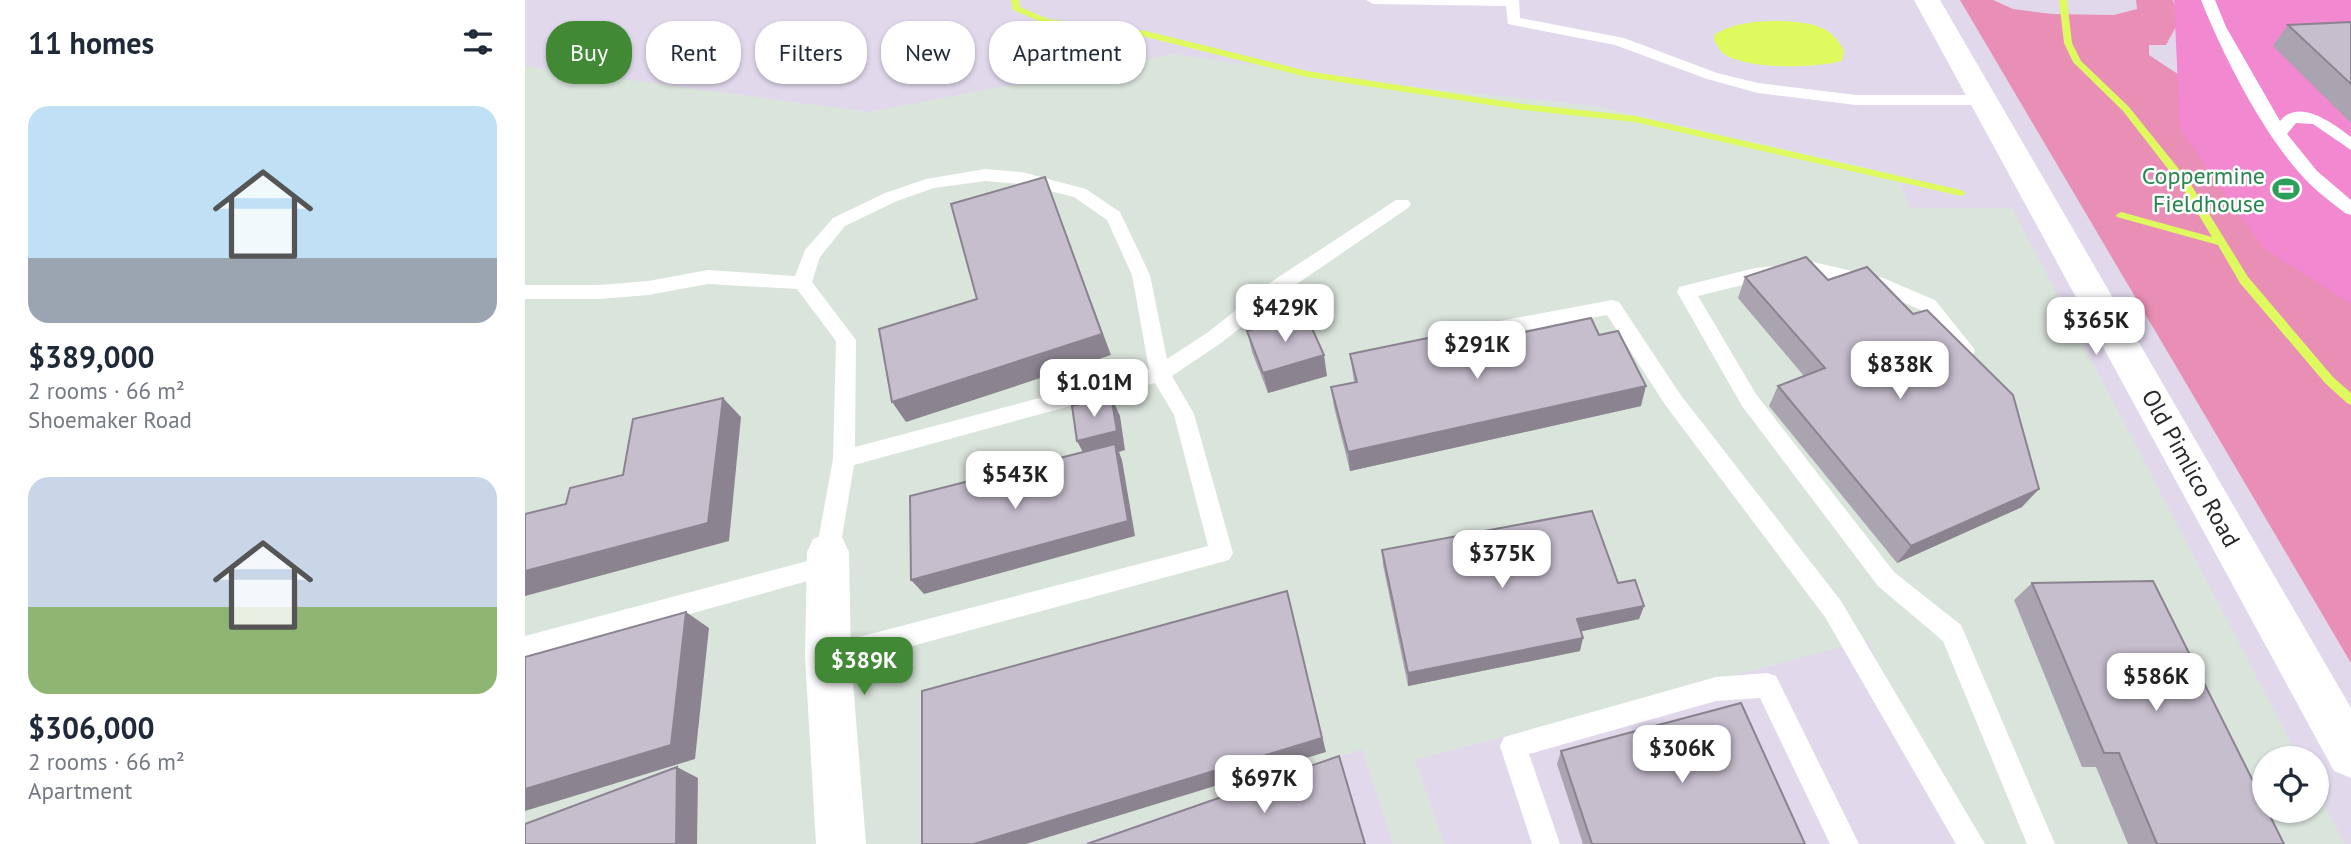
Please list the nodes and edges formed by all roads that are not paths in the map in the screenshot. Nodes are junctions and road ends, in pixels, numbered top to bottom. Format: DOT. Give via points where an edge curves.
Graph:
graph roads {
  1 [pos="1373,0"];
  2 [pos="1927,0"];
  3 [pos="2209,0"];
  4 [pos="1984,100"];
  5 [pos="2279,134"];
  6 [pos="2351,145"];
  7 [pos="1402,204"];
  8 [pos="2351,209"];
  9 [pos="802,283"];
  10 [pos="525,292"];
  11 [pos="1425,342"];
  12 [pos="1982,372"];
  13 [pos="1160,374"];
  14 [pos="844,459"];
  15 [pos="828,559"];
  16 [pos="525,648"];
  17 [pos="828,657"];
  18 [pos="2351,754"];
  19 [pos="841,844"];
  20 [pos="1546,844"];
  21 [pos="1845,844"];
  22 [pos="1971,844"];
  23 [pos="2041,844"];
  1 -- 4 [label="lane" via="1513,2 1513,21 1619,41 1712,76 1807,96"];
  2 -- 4 [label="street, Old Pimlico Road"];
  3 -- 5 [label="lane" via="2219,27"];
  4 -- 18 [label="street, Old Pimlico Road"];
  5 -- 6 [label="lane" via="2291,118 2317,119"];
  5 -- 8 [label="lane" via="2311,175"];
  7 -- 13 [label="lane"];
  9 -- 10 [label="lane" via="708,277 636,289"];
  9 -- 13 [label="lane" via="811,255 839,222 891,197 932,183 985,175 1053,185 1080,193 1114,216 1141,275"];
  9 -- 14 [label="lane" via="846,340"];
  11 -- 22 [label="lane" via="1612,307 1673,400 1833,609"];
  12 -- 23 [label="lane" via="1927,306 1876,283 1813,269 1755,275 1686,292 1749,400 1886,579 1952,633"];
  13 -- 14 [label="lane"];
  13 -- 17 [label="lane" via="1184,414 1221,553"];
  14 -- 15 [label="lane"];
  15 -- 16 [label="lane"];
  15 -- 17 [label="street"];
  17 -- 19 [label="street"];
  20 -- 21 [label="lane" via="1513,746 1716,689 1767,685"];
}
